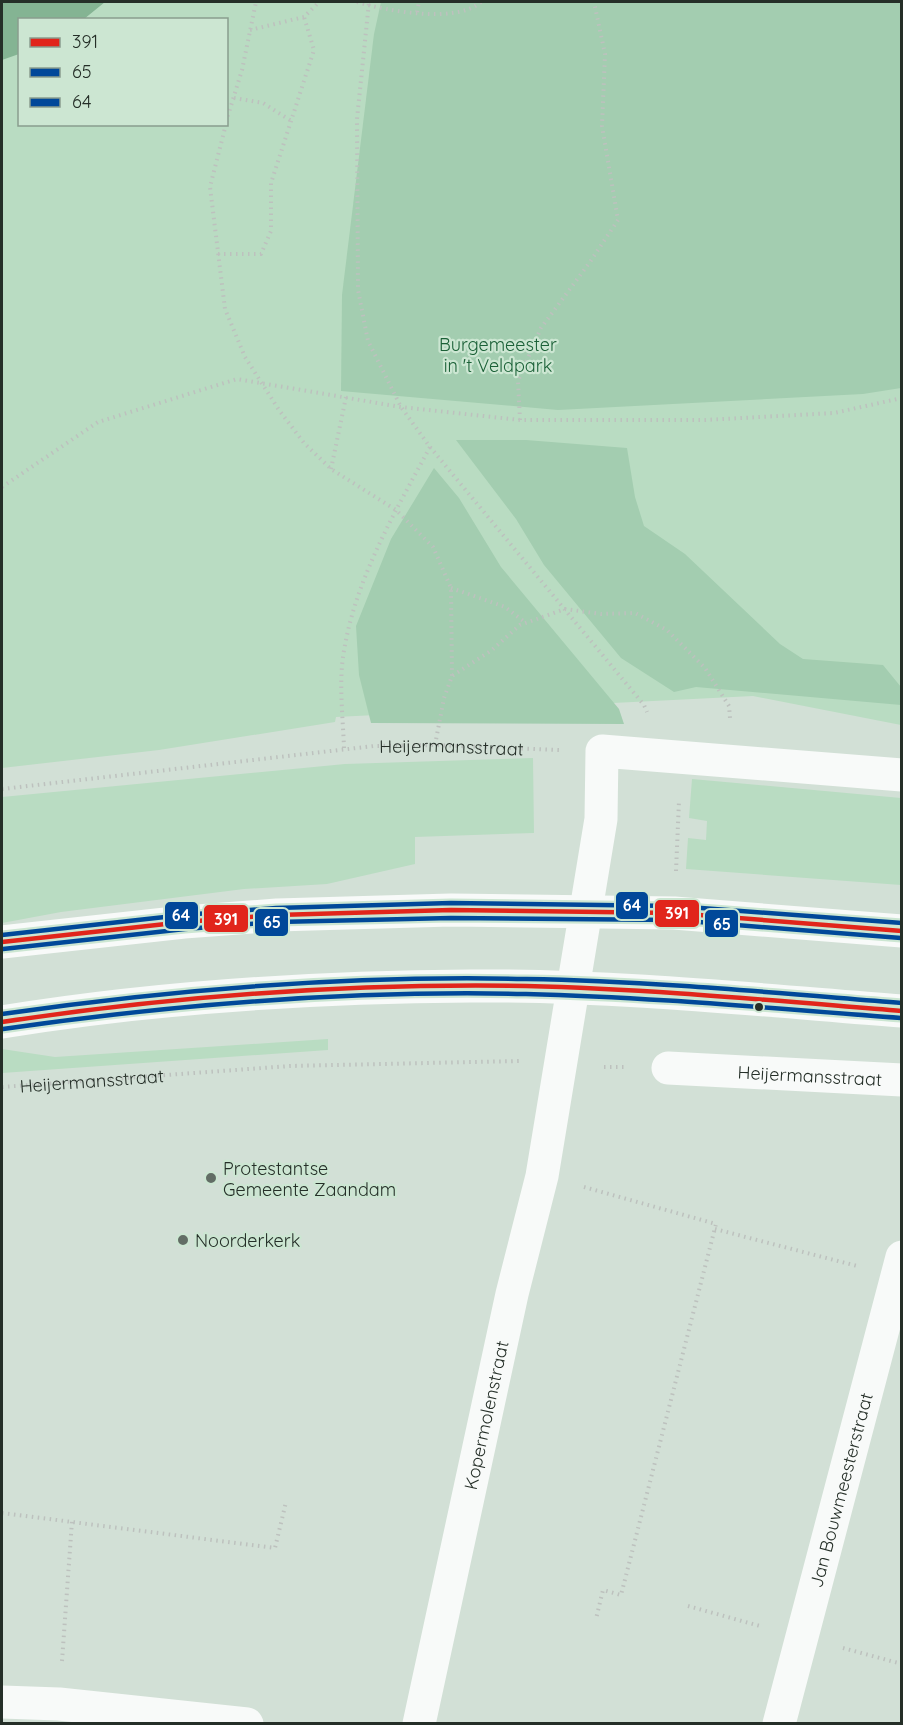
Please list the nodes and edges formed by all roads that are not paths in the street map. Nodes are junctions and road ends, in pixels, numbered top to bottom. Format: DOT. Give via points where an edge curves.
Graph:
graph roads {
  1 [pos="902,775"];
  2 [pos="586,911"];
  3 [pos="902,931"];
  4 [pos="2,942"];
  5 [pos="574,989"];
  6 [pos="902,1011"];
  7 [pos="2,1022"];
  8 [pos="668,1068"];
  9 [pos="902,1080"];
  10 [pos="899,1267"];
  11 [pos="2,1702"];
  12 [pos="246,1724"];
  13 [pos="419,1724"];
  14 [pos="779,1724"];
  1 -- 2 [label="street, Kopermolenstraat" via="602,751 601,819"];
  2 -- 3 [label="street" via="712,915"];
  2 -- 4 [label="street" via="277,915"];
  2 -- 5 [label="street, Kopermolenstraat"];
  5 -- 6 [label="street"];
  5 -- 7 [label="street" via="471,986 264,993 70,1011"];
  5 -- 13 [label="street, Kopermolenstraat" via="542,1176 512,1294"];
  8 -- 9 [label="street, Heijermansstraat"];
  10 -- 14 [label="street, Jan Bouwmeesterstraat"];
  11 -- 12 [label="street" via="59,1704"];
}
